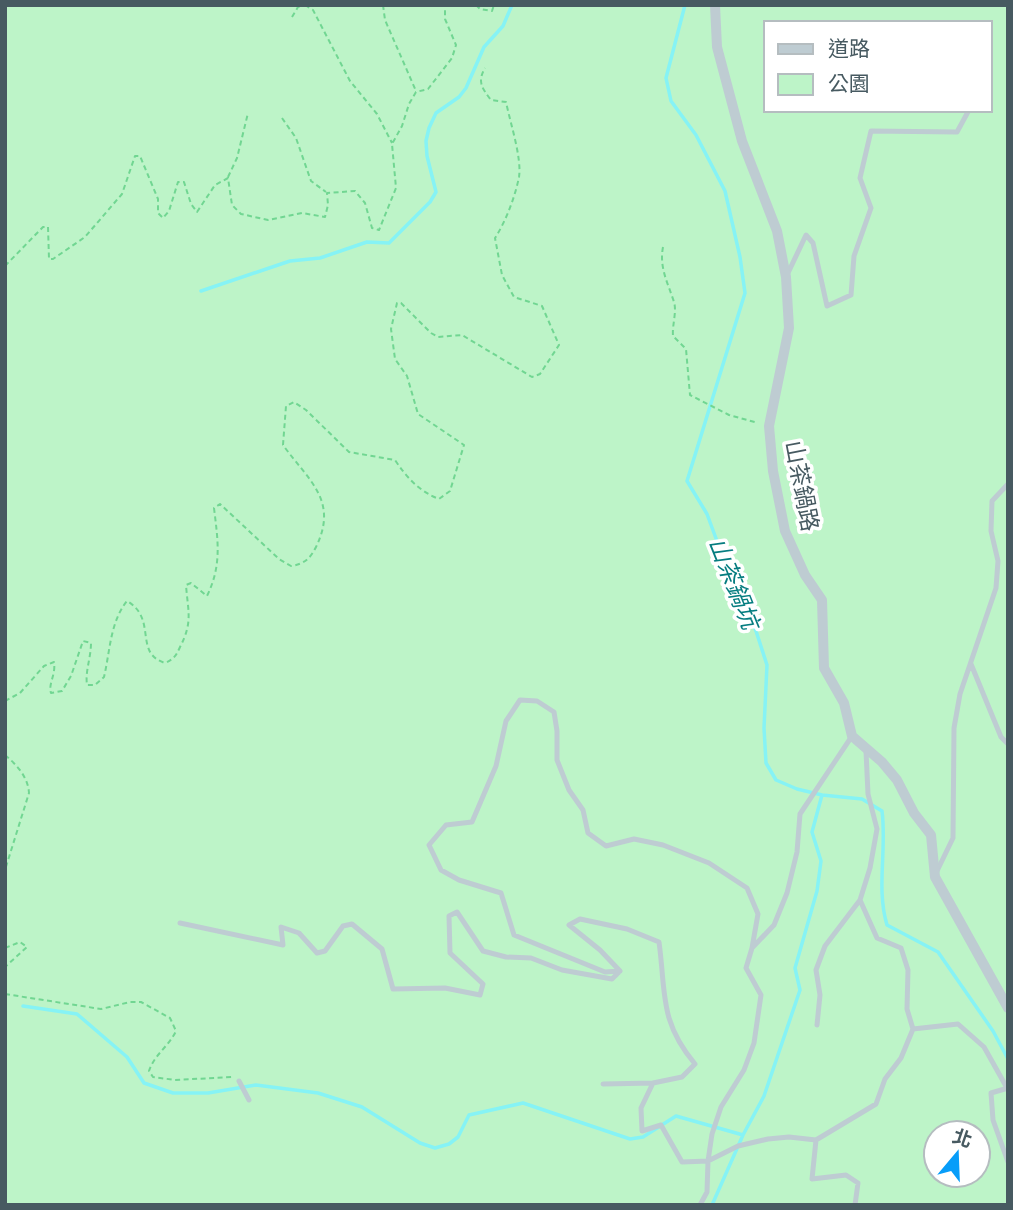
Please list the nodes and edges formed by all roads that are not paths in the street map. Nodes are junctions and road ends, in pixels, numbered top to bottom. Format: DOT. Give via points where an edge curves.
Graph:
graph roads {
  1 [pos="715,5"];
  2 [pos="968,112"];
  3 [pos="786,277"];
  4 [pos="1008,484"];
  5 [pos="971,664"];
  6 [pos="852,736"];
  7 [pos="1008,744"];
  8 [pos="866,748"];
  9 [pos="935,877"];
  10 [pos="860,900"];
  11 [pos="180,923"];
  12 [pos="752,948"];
  13 [pos="620,971"];
  14 [pos="1008,1008"];
  15 [pos="817,1025"];
  16 [pos="913,1029"];
  17 [pos="239,1082"];
  18 [pos="653,1083"];
  19 [pos="603,1084"];
  20 [pos="1007,1088"];
  21 [pos="249,1100"];
  22 [pos="816,1140"];
  23 [pos="708,1161"];
  24 [pos="1008,1162"];
  25 [pos="700,1205"];
  26 [pos="855,1205"];
  1 -- 3 [label="street, 山茶鍋路" via="717,47 742,141 777,231"];
  2 -- 3 [label="lane" via="957,132 871,131 860,178 871,208 854,256 851,295 827,306 813,243 806,235"];
  3 -- 6 [label="street, 山茶鍋路" via="789,328 769,426 774,471 785,531 822,600 824,668 844,703"];
  4 -- 5 [label="lane" via="992,501 996,588"];
  5 -- 7 [label="lane"];
  5 -- 9 [label="lane" via="954,728 953,838"];
  6 -- 8 [label="street"];
  6 -- 12 [label="lane" via="800,814 797,852 786,893 774,925"];
  8 -- 9 [label="street" via="897,780 931,835"];
  8 -- 10 [label="lane" via="868,796 877,829"];
  9 -- 14 [label="street"];
  10 -- 15 [label="lane" via="825,946 816,970 820,995"];
  10 -- 16 [label="lane" via="877,938 901,948 908,970 907,1009"];
  11 -- 13 [label="lane" via="283,945 281,927 299,933 317,953 325,951 343,926 352,924 382,949 393,989 445,988 480,995 483,984 450,953 449,916 457,912 483,951 612,979"];
  12 -- 13 [label="lane" via="758,914 747,888 709,863 663,845 634,839 606,846 588,833 583,810 557,760 554,712 537,701 520,700 506,721 496,766 472,822 446,825 429,845 441,870 501,893 514,935 605,972"];
  12 -- 23 [label="lane" via="746,968 761,995 754,1043 721,1107"];
  13 -- 18 [label="lane" via="569,925 580,919 627,929 659,942 670,1025 695,1064 682,1077"];
  16 -- 20 [label="lane" via="958,1024 984,1047"];
  16 -- 22 [label="lane" via="876,1104"];
  17 -- 21 [label="lane"];
  18 -- 19 [label="lane"];
  18 -- 23 [label="lane" via="641,1108 642,1131 661,1125 682,1162"];
  20 -- 24 [label="lane" via="991,1093 993,1120"];
  22 -- 23 [label="lane" via="789,1137 747,1144"];
  22 -- 26 [label="lane" via="812,1179 846,1175 858,1182"];
  23 -- 25 [label="lane" via="707,1192"];
}
